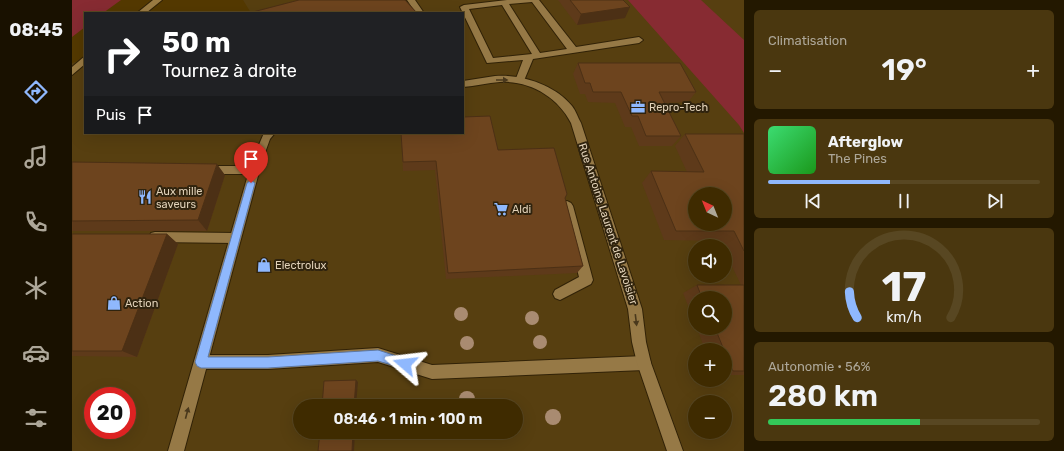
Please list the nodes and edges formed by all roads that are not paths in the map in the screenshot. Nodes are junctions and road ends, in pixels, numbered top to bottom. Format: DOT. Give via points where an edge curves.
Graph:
graph roads {
  1 [pos="158,0"];
  2 [pos="411,0"];
  3 [pos="528,0"];
  4 [pos="535,0"];
  5 [pos="504,3"];
  6 [pos="142,12"];
  7 [pos="419,12"];
  8 [pos="639,40"];
  9 [pos="573,50"];
  10 [pos="533,57"];
  11 [pos="84,60"];
  12 [pos="72,72"];
  13 [pos="520,81"];
  14 [pos="464,84"];
  15 [pos="269,134"];
  16 [pos="192,170"];
  17 [pos="255,170"];
  18 [pos="567,206"];
  19 [pos="142,237"];
  20 [pos="235,238"];
  21 [pos="560,294"];
  22 [pos="201,362"];
  23 [pos="644,363"];
  24 [pos="176,451"];
  25 [pos="675,451"];
  1 -- 6 [label="main road"];
  2 -- 7 [label="street"];
  3 -- 5 [label="street"];
  4 -- 9 [label="street"];
  5 -- 10 [label="street"];
  5 -- 10 [label="street" via="464,7 490,61"];
  8 -- 9 [label="street"];
  9 -- 10 [label="street"];
  10 -- 13 [label="street"];
  11 -- 12 [label="main road"];
  14 -- 13 [label="street, Rue Antoine Laurent de Lavoisier, one-way" via="501,79"];
  13 -- 23 [label="street, Rue Antoine Laurent de Lavoisier, one-way" via="551,94 568,108 576,123 635,309"];
  15 -- 17 [label="street"];
  16 -- 17 [label="street"];
  17 -- 20 [label="street"];
  18 -- 21 [label="street" via="586,280"];
  19 -- 20 [label="street"];
  20 -- 22 [label="street"];
  22 -- 23 [label="street" via="268,362 378,355 432,372"];
  24 -- 22 [label="street, one-way"];
  23 -- 25 [label="street, Rue Antoine Laurent de Lavoisier"];
}
